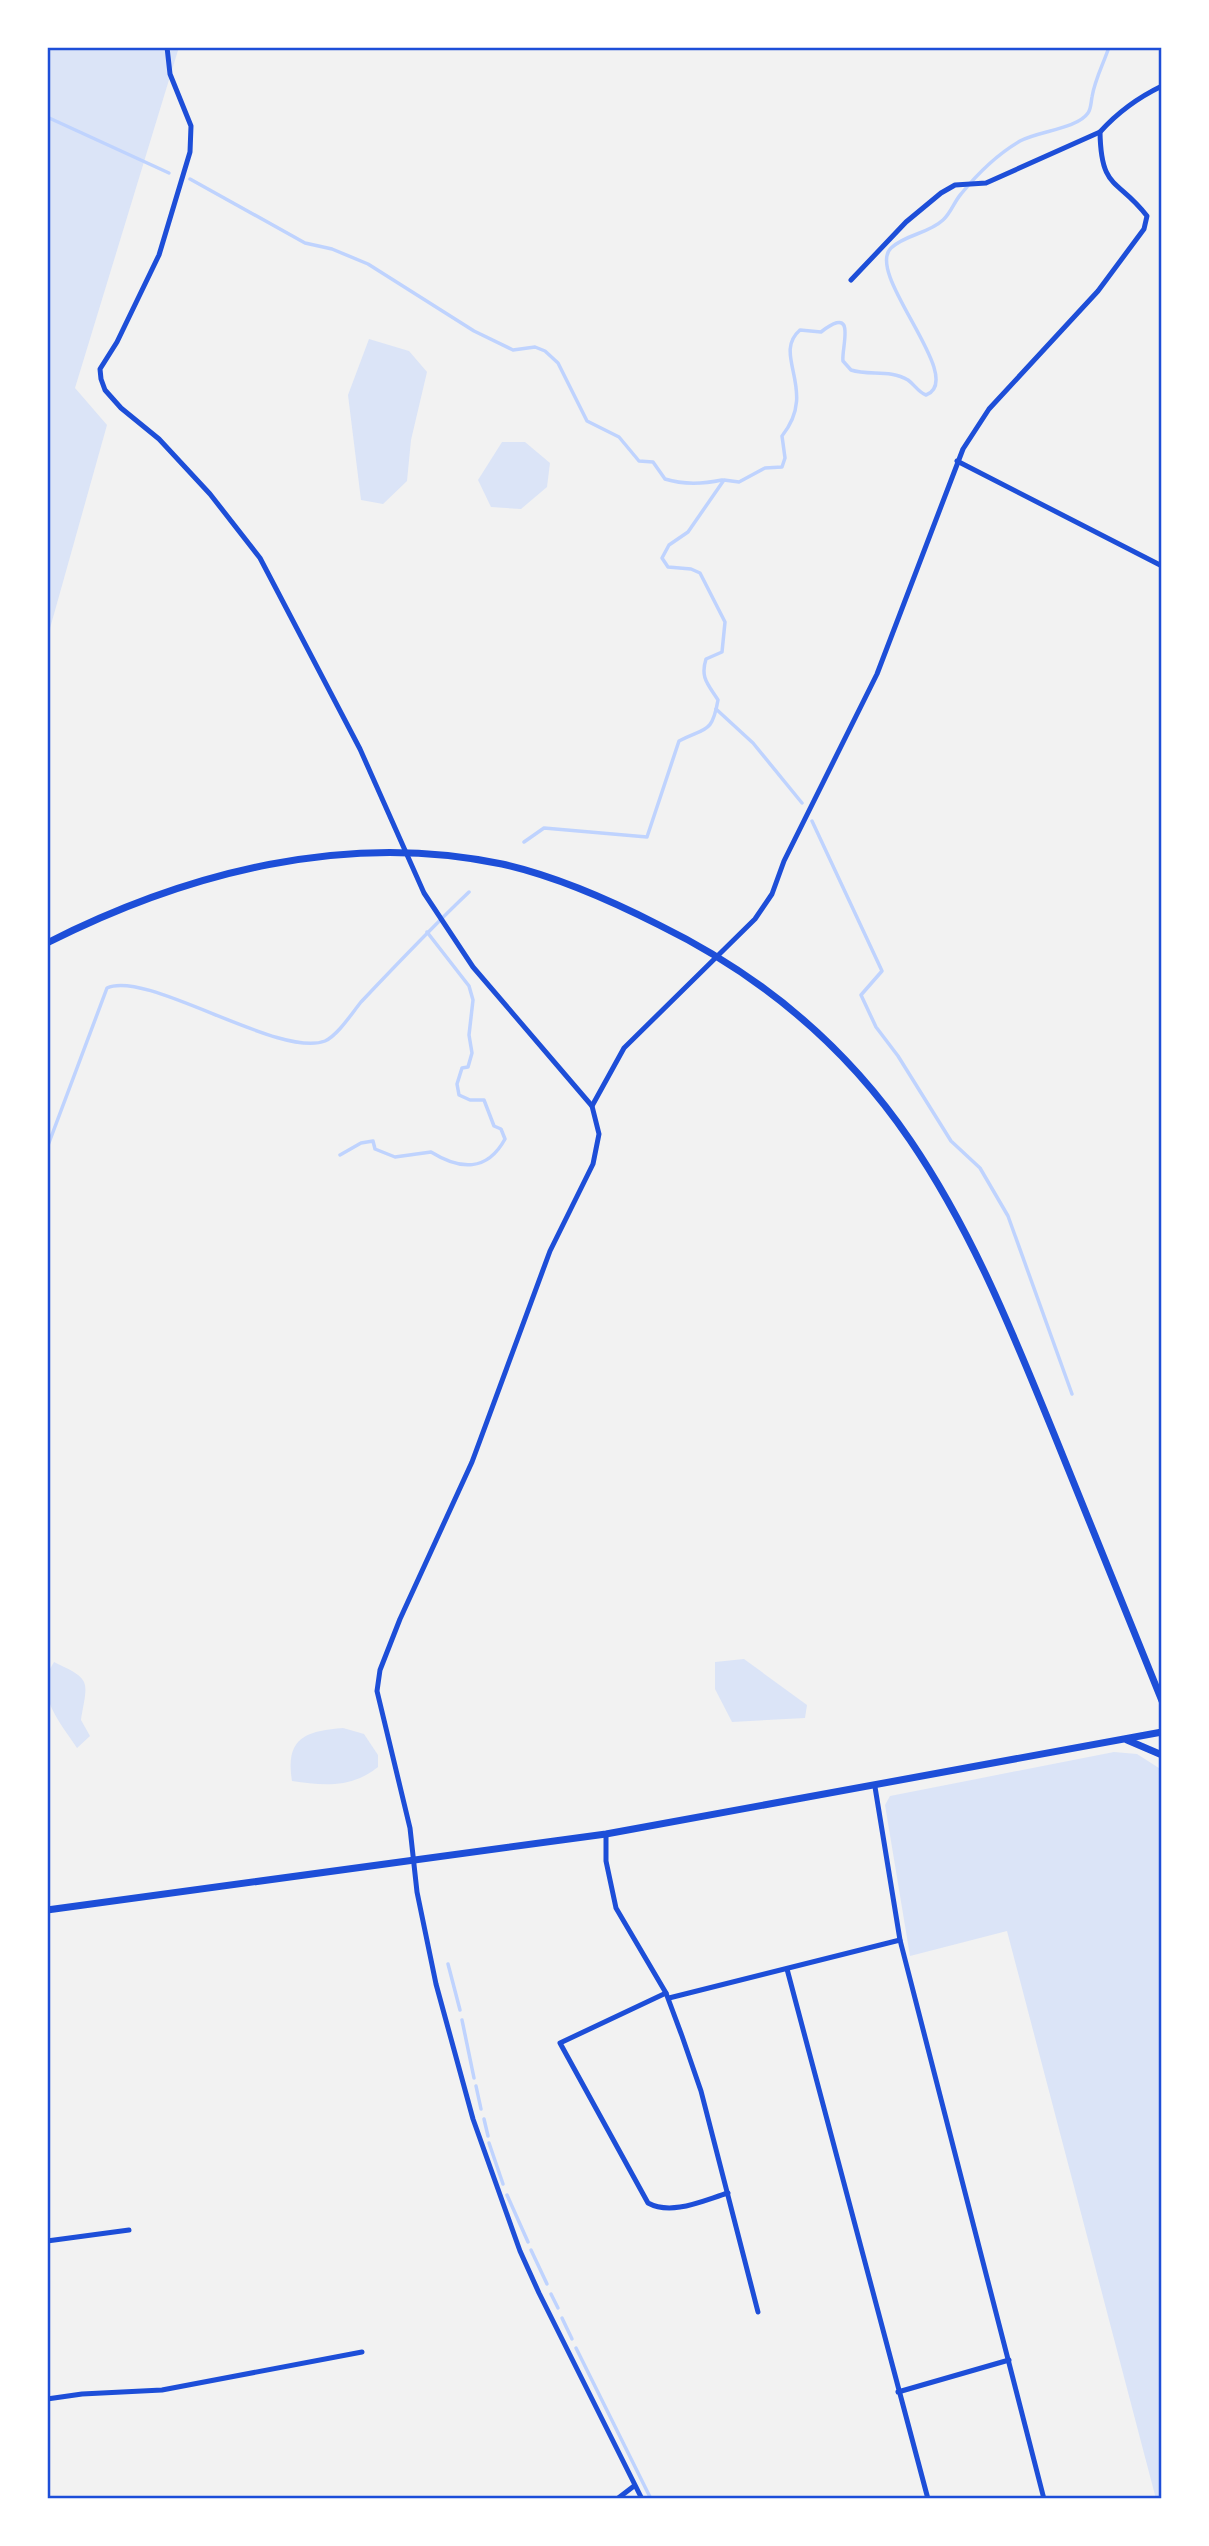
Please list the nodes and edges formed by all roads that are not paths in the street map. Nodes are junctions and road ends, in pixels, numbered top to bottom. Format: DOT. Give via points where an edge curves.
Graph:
graph roads {
  1 [pos="167,47"];
  2 [pos="1162,86"];
  3 [pos="1100,132"];
  4 [pos="851,280"];
  5 [pos="957,461"];
  6 [pos="1162,566"];
  7 [pos="405,852"];
  8 [pos="47,943"];
  9 [pos="719,956"];
  10 [pos="592,1106"];
  11 [pos="1162,1701"];
  12 [pos="1162,1732"];
  13 [pos="1123,1739"];
  14 [pos="1162,1755"];
  15 [pos="875,1787"];
  16 [pos="606,1834"];
  17 [pos="413,1860"];
  18 [pos="47,1910"];
  19 [pos="900,1940"];
  20 [pos="788,1969"];
  21 [pos="667,1996"];
  22 [pos="728,2193"];
  23 [pos="129,2230"];
  24 [pos="47,2241"];
  25 [pos="758,2312"];
  26 [pos="362,2353"];
  27 [pos="1009,2360"];
  28 [pos="898,2392"];
  29 [pos="47,2399"];
  30 [pos="634,2486"];
  31 [pos="617,2499"];
  32 [pos="642,2499"];
  33 [pos="928,2499"];
  34 [pos="1044,2499"];
  1 -- 7 [label="street" via="170,74 191,126 190,152 159,255 100,369 105,390 159,439 236,524 260,558 360,749"];
  2 -- 3 [label="street" via="1116,114"];
  3 -- 4 [label="street" via="986,183 955,185 906,222"];
  3 -- 5 [label="street" via="1110,181 1147,216 1143,229 1098,291 989,409"];
  5 -- 6 [label="street"];
  5 -- 9 [label="street" via="877,674 772,894"];
  7 -- 8 [label="main road" via="229,871"];
  7 -- 9 [label="main road" via="464,857 539,875 630,910"];
  7 -- 10 [label="street" via="424,893 474,967"];
  9 -- 10 [label="street" via="624,1048"];
  9 -- 11 [label="main road" via="808,1022 844,1057 880,1099 933,1176 1015,1338"];
  10 -- 17 [label="street" via="599,1134 593,1164 551,1251 472,1462 380,1670 381,1715 410,1828"];
  12 -- 13 [label="main road"];
  13 -- 14 [label="main road"];
  13 -- 15 [label="main road"];
  15 -- 16 [label="main road"];
  15 -- 19 [label="street"];
  16 -- 17 [label="main road"];
  16 -- 21 [label="street" via="615,1908"];
  17 -- 18 [label="main road"];
  17 -- 30 [label="street" via="436,1984 497,2189 538,2293"];
  19 -- 20 [label="street"];
  19 -- 27 [label="street"];
  20 -- 21 [label="street"];
  20 -- 28 [label="street"];
  21 -- 22 [label="street" via="701,2091"];
  21 -- 22 [label="street" via="560,2043 648,2203 657,2208 682,2206"];
  22 -- 25 [label="street"];
  23 -- 24 [label="street"];
  26 -- 29 [label="street" via="162,2390"];
  27 -- 28 [label="street"];
  27 -- 34 [label="street"];
  28 -- 33 [label="street"];
  30 -- 31 [label="street"];
  30 -- 32 [label="street"];
}
